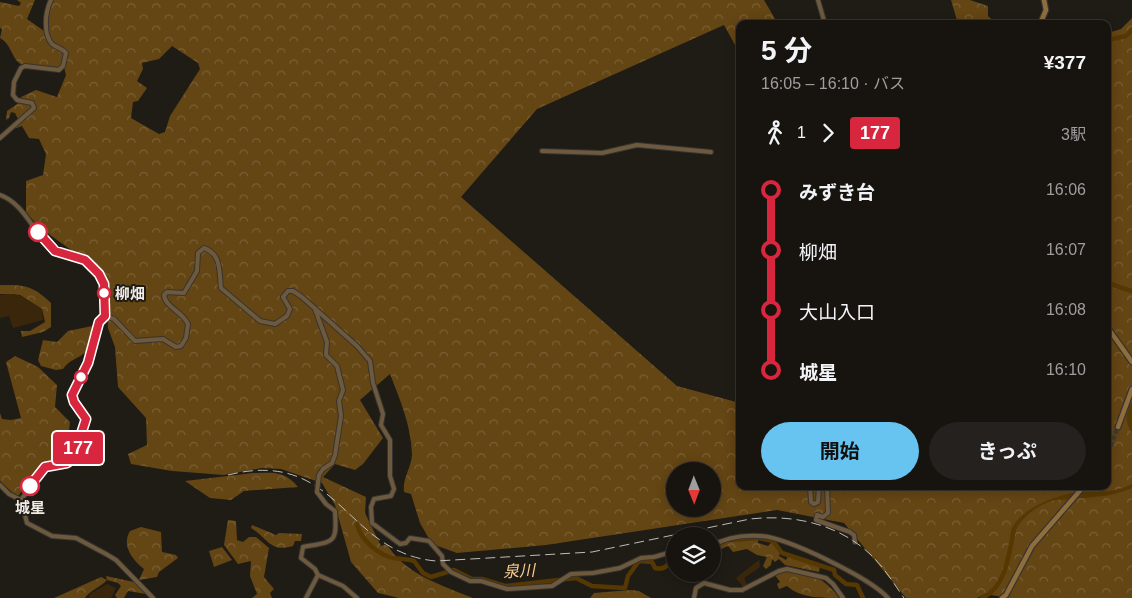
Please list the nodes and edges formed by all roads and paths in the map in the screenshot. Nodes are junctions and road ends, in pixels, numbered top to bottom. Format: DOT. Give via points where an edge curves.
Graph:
graph roads {
  1 [pos="51,0"];
  2 [pos="818,0"];
  3 [pos="1044,0"];
  4 [pos="824,20"];
  5 [pos="1042,20"];
  6 [pos="0,138"];
  7 [pos="542,152"];
  8 [pos="711,152"];
  9 [pos="0,195"];
  10 [pos="315,309"];
  11 [pos="105,316"];
  12 [pos="1111,332"];
  13 [pos="1132,362"];
  14 [pos="1132,389"];
  15 [pos="1118,427"];
  16 [pos="0,485"];
  17 [pos="810,490"];
  18 [pos="819,490"];
  19 [pos="827,490"];
  20 [pos="1081,490"];
  21 [pos="21,500"];
  22 [pos="721,541"];
  23 [pos="854,545"];
  24 [pos="666,553"];
  25 [pos="318,575"];
  26 [pos="152,598"];
  27 [pos="306,598"];
  28 [pos="357,598"];
  29 [pos="694,598"];
  30 [pos="843,598"];
  31 [pos="888,598"];
  32 [pos="1002,598"];
  1 -- 6 [label="street" via="47,9 47,33 50,42 66,53 64,63 59,70 21,68 14,82 13,95 17,100 32,103 34,108"];
  2 -- 4 [label="street"];
  3 -- 5 [label="main road" via="1046,10"];
  7 -- 8 [label="street" via="602,153 637,145"];
  9 -- 11 [label="street" via="13,202 50,247 85,260 99,274 104,284"];
  10 -- 11 [label="street" via="290,290 283,297 290,309 287,316 275,324 260,321 221,288 220,263 204,248 198,253 197,271 184,293 167,292 164,295 165,301 188,324 181,346 176,347 163,339 135,340"];
  10 -- 24 [label="street" via="358,346 370,361 383,414 382,425 390,440 390,476 394,489 391,496 373,501 372,518 376,527 400,544 410,538 429,541 442,556 448,570 470,580 507,589 548,587 571,574 620,568 641,558"];
  10 -- 25 [label="street, bridge" via="328,342 326,355 337,366 343,390 338,401 341,416 335,456 319,475 317,492 335,510 336,530 332,540 303,547 301,558"];
  11 -- 21 [label="street" via="99,322 88,363 72,395 86,419 76,455 67,463 50,465 40,471"];
  12 -- 13 [label="main road"];
  14 -- 15 [label="main road"];
  16 -- 21 [label="street"];
  17 -- 18 [label="street" via="814,504 818,502"];
  19 -- 23 [label="street" via="828,513 823,517 817,515 816,520 850,532 854,535"];
  20 -- 32 [label="main road" via="1032,546"];
  21 -- 26 [label="street" via="27,523 52,536 76,538 106,554 116,560"];
  22 -- 31 [label="street" via="728,538 772,538 834,562 881,590"];
  25 -- 27 [label="street"];
  25 -- 28 [label="street" via="343,586"];
  29 -- 30 [label="street" via="696,588 704,583 738,591 787,569 826,578"];
}
